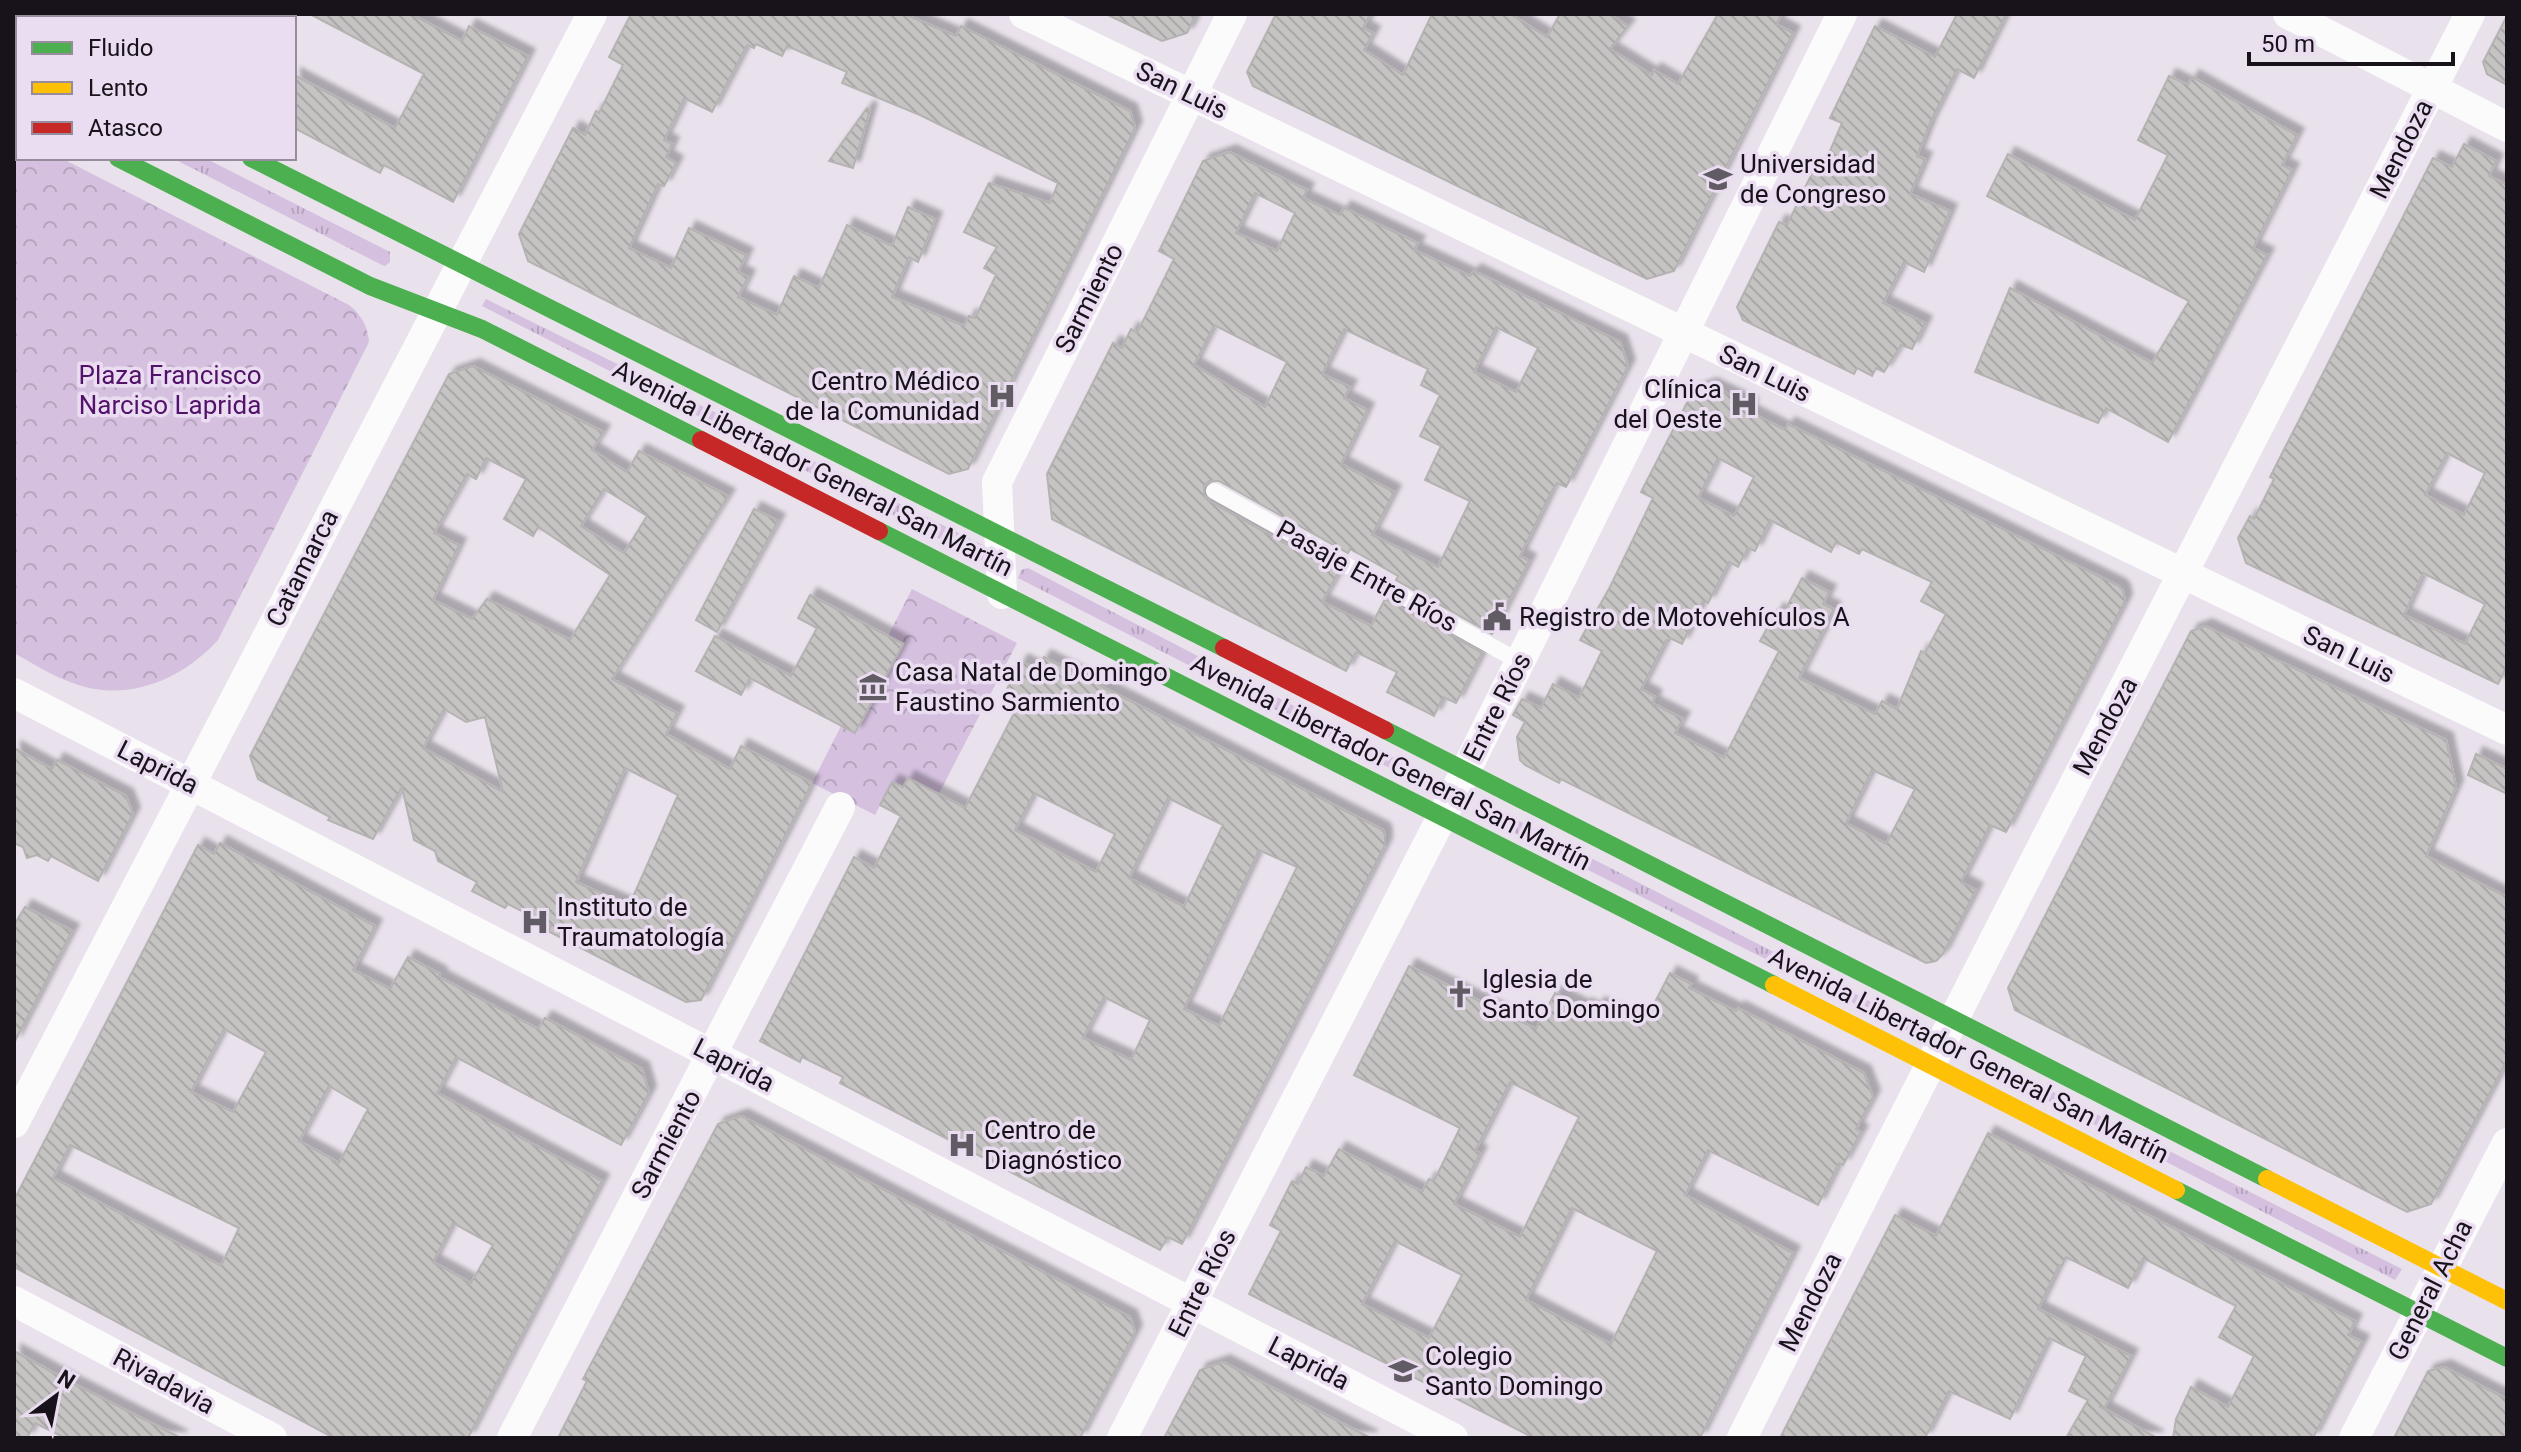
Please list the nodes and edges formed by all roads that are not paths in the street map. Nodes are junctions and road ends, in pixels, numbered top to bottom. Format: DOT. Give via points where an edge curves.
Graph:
graph roads {
  1 [pos="592,14"];
  2 [pos="1024,14"];
  3 [pos="1232,14"];
  4 [pos="1842,14"];
  5 [pos="2288,14"];
  6 [pos="2470,14"];
  7 [pos="2433,88"];
  8 [pos="1192,95"];
  9 [pos="2507,127"];
  10 [pos="122,160"];
  11 [pos="255,160"];
  12 [pos="461,264"];
  13 [pos="436,312"];
  14 [pos="1684,334"];
  15 [pos="1214,491"];
  16 [pos="1000,536"];
  17 [pos="2184,574"];
  18 [pos="1002,594"];
  19 [pos="1520,662"];
  20 [pos="14,693"];
  21 [pos="2507,730"];
  22 [pos="1465,772"];
  23 [pos="190,784"];
  24 [pos="840,807"];
  25 [pos="1442,817"];
  26 [pos="1952,1019"];
  27 [pos="713,1054"];
  28 [pos="1929,1064"];
  29 [pos="14,1123"];
  30 [pos="2507,1143"];
  31 [pos="2442,1268"];
  32 [pos="14,1301"];
  33 [pos="2507,1301"];
  34 [pos="1192,1302"];
  35 [pos="2418,1313"];
  36 [pos="2507,1358"];
  37 [pos="272,1438"];
  38 [pos="512,1438"];
  39 [pos="1122,1438"];
  40 [pos="1453,1438"];
  41 [pos="1742,1438"];
  42 [pos="2354,1438"];
  1 -- 12 [label="street, Catamarca"];
  2 -- 8 [label="street, San Luis"];
  3 -- 8 [label="street, Sarmiento"];
  4 -- 14 [label="street, Entre Ríos"];
  5 -- 7 [label="street"];
  6 -- 7 [label="street, Mendoza"];
  7 -- 9 [label="street"];
  7 -- 17 [label="street, Mendoza"];
  8 -- 14 [label="street, San Luis"];
  8 -- 16 [label="street, Sarmiento" via="997,482"];
  10 -- 13 [label="main road, Avenida Libertador General San Martín" via="370,286"];
  11 -- 12 [label="main road, Avenida Libertador General San Martín"];
  12 -- 13 [label="street, Catamarca"];
  12 -- 16 [label="main road, Avenida Libertador General San Martín"];
  13 -- 18 [label="main road, Avenida Libertador General San Martín" via="482,329"];
  13 -- 23 [label="street, Catamarca"];
  14 -- 17 [label="street, San Luis"];
  14 -- 19 [label="street, Entre Ríos"];
  15 -- 19 [label="lane, Pasaje Entre Ríos"];
  16 -- 18 [label="street, Sarmiento"];
  16 -- 22 [label="main road, Avenida Libertador General San Martín"];
  17 -- 21 [label="street, San Luis"];
  17 -- 26 [label="street, Mendoza"];
  18 -- 25 [label="main road, Avenida Libertador General San Martín"];
  19 -- 22 [label="street, Entre Ríos"];
  20 -- 23 [label="street, Laprida"];
  22 -- 25 [label="street, Entre Ríos"];
  22 -- 26 [label="main road, Avenida Libertador General San Martín"];
  23 -- 27 [label="street, Laprida"];
  23 -- 29 [label="street, Catamarca"];
  24 -- 27 [label="street, Sarmiento"];
  25 -- 28 [label="main road, Avenida Libertador General San Martín"];
  25 -- 34 [label="street, Entre Ríos"];
  26 -- 28 [label="street, Mendoza"];
  26 -- 31 [label="main road, Avenida Libertador General San Martín"];
  27 -- 34 [label="street, Laprida"];
  27 -- 38 [label="street, Sarmiento"];
  28 -- 35 [label="main road, Avenida Libertador General San Martín"];
  28 -- 41 [label="street, Mendoza"];
  30 -- 31 [label="street, General Acha"];
  31 -- 33 [label="main road, Avenida Libertador General San Martín"];
  31 -- 35 [label="street, General Acha"];
  32 -- 37 [label="street, Rivadavia"];
  34 -- 39 [label="street, Entre Ríos"];
  34 -- 40 [label="street, Laprida"];
  35 -- 36 [label="main road, Avenida Libertador General San Martín"];
  35 -- 42 [label="street, General Acha"];
}
